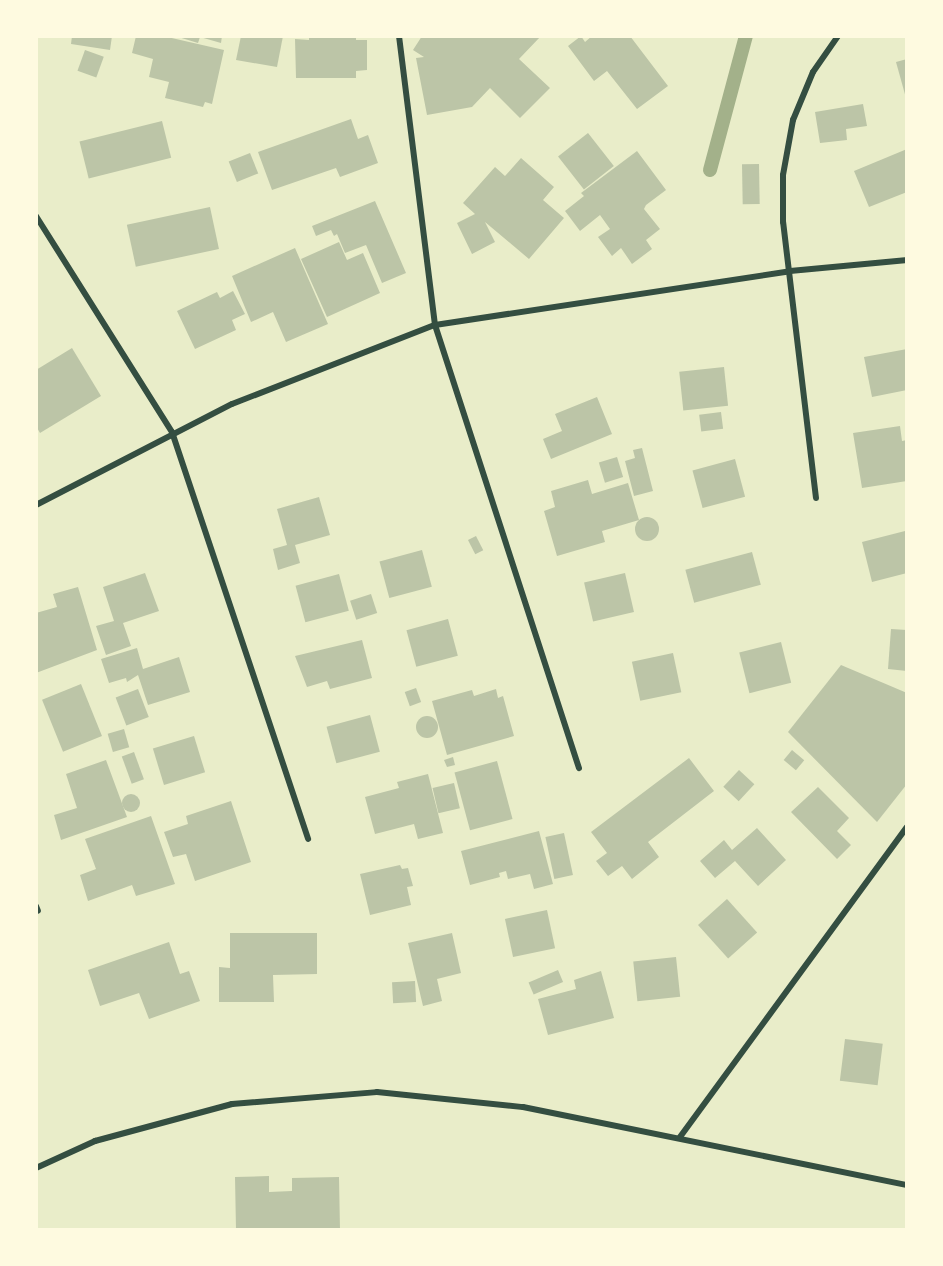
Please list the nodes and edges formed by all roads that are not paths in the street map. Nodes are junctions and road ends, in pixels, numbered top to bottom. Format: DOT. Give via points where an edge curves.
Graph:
graph roads {
  1 [pos="399,36"];
  2 [pos="838,36"];
  3 [pos="36,216"];
  4 [pos="907,260"];
  5 [pos="790,271"];
  6 [pos="435,325"];
  7 [pos="172,432"];
  8 [pos="816,498"];
  9 [pos="36,505"];
  10 [pos="579,768"];
  11 [pos="907,827"];
  12 [pos="308,839"];
  13 [pos="680,1137"];
  14 [pos="36,1168"];
  15 [pos="907,1185"];
  1 -- 6 [label="street"];
  2 -- 5 [label="street" via="813,72 793,120 783,175 783,222"];
  3 -- 7 [label="street"];
  4 -- 5 [label="street"];
  5 -- 6 [label="street"];
  5 -- 8 [label="street"];
  6 -- 7 [label="street" via="303,373"];
  6 -- 10 [label="street"];
  7 -- 9 [label="street"];
  7 -- 12 [label="street"];
  11 -- 13 [label="street"];
  13 -- 14 [label="street" via="523,1107 377,1092 232,1104 96,1142"];
  13 -- 15 [label="street"];
}
